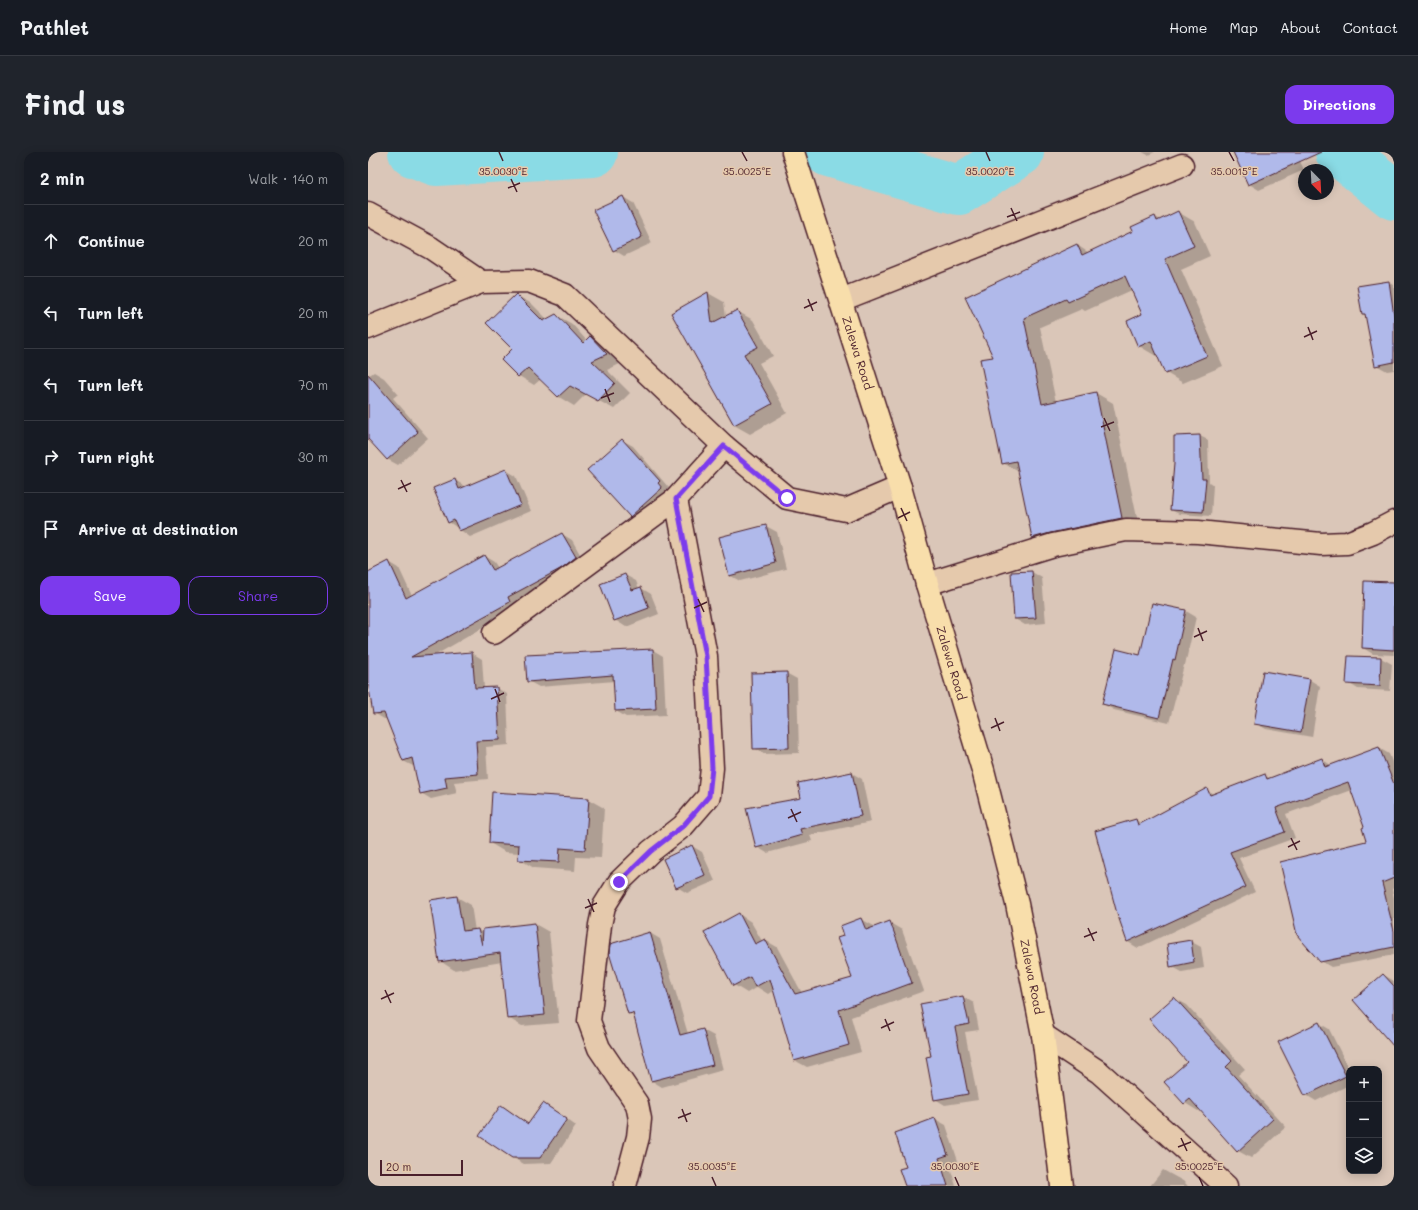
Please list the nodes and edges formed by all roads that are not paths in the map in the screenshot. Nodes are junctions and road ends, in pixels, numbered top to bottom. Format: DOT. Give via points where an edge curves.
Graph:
graph roads {
  1 [pos="793,152"];
  2 [pos="1182,165"];
  3 [pos="368,214"];
  4 [pos="481,282"];
  5 [pos="841,300"];
  6 [pos="368,328"];
  7 [pos="724,446"];
  8 [pos="900,487"];
  9 [pos="676,499"];
  10 [pos="1394,522"];
  11 [pos="927,584"];
  12 [pos="494,633"];
  13 [pos="1043,1035"];
  14 [pos="625,1186"];
  15 [pos="1062,1186"];
  16 [pos="1226,1186"];
  1 -- 5 [label="highway, Zalewa Road"];
  2 -- 5 [label="street"];
  3 -- 4 [label="street" via="431,248"];
  4 -- 6 [label="street"];
  4 -- 7 [label="street" via="529,281 565,295"];
  5 -- 8 [label="highway, Zalewa Road"];
  7 -- 8 [label="street" via="787,498 846,510"];
  7 -- 9 [label="street"];
  8 -- 11 [label="highway, Zalewa Road"];
  9 -- 12 [label="street"];
  9 -- 14 [label="street" via="706,656 712,768 709,796 683,826 651,851 619,882 604,906 600,925 589,1021 599,1048 637,1104 640,1119"];
  10 -- 11 [label="street" via="1347,543 1321,544 1198,532 1126,530 1054,545"];
  11 -- 13 [label="highway, Zalewa Road" via="983,770 1017,904"];
  13 -- 15 [label="highway, Zalewa Road"];
  13 -- 16 [label="street" via="1099,1072"];
}
